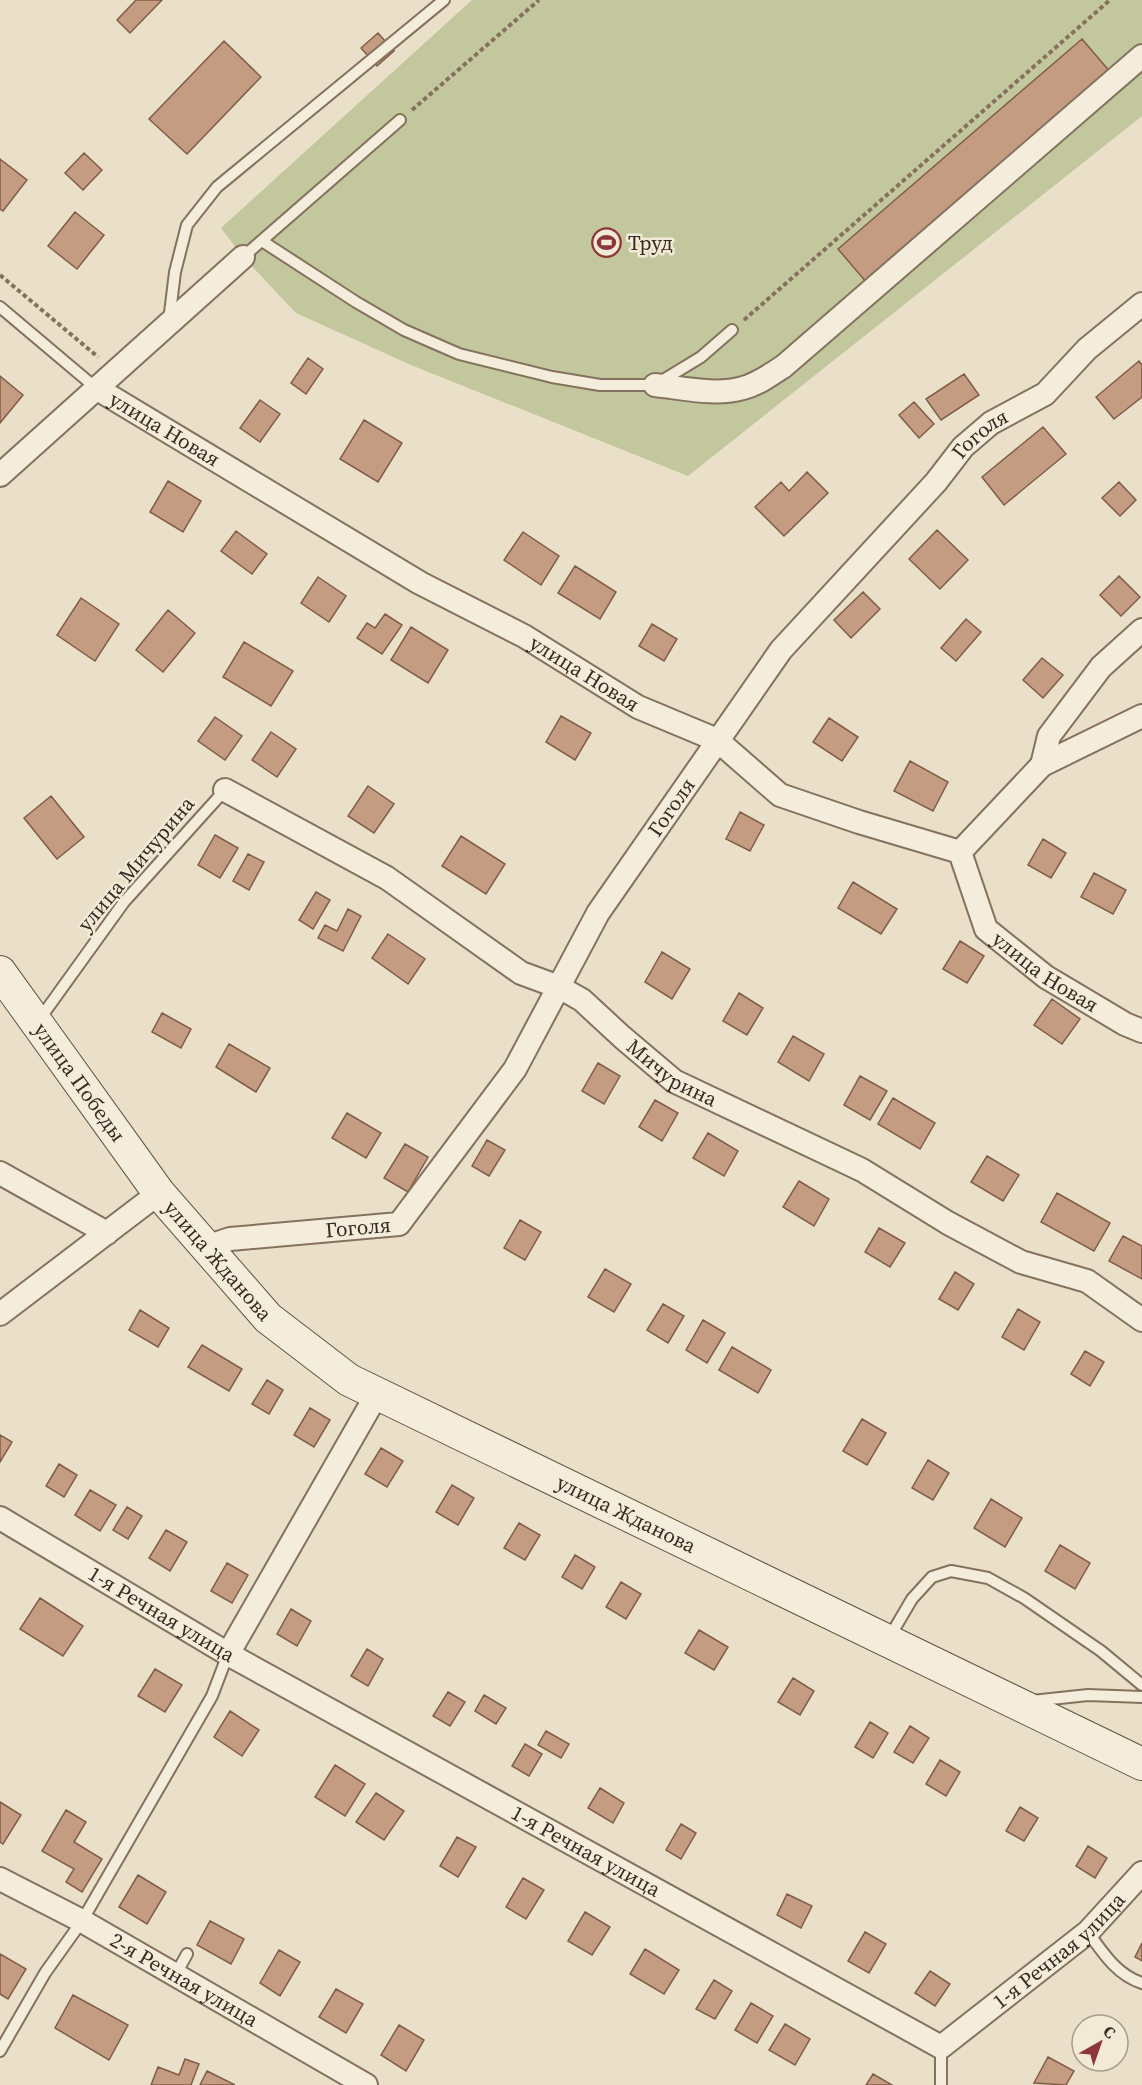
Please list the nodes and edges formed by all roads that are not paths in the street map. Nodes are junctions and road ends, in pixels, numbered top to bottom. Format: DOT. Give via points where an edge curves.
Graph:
graph roads {
  1 [pos="444,0"];
  2 [pos="1142,56"];
  3 [pos="400,120"];
  4 [pos="262,241"];
  5 [pos="243,257"];
  6 [pos="1142,304"];
  7 [pos="0,307"];
  8 [pos="168,325"];
  9 [pos="732,330"];
  10 [pos="655,385"];
  11 [pos="96,388"];
  12 [pos="0,475"];
  13 [pos="1142,630"];
  14 [pos="1142,716"];
  15 [pos="717,740"];
  16 [pos="1042,765"];
  17 [pos="225,790"];
  18 [pos="960,852"];
  19 [pos="0,972"];
  20 [pos="559,987"];
  21 [pos="37,1023"];
  22 [pos="1142,1031"];
  23 [pos="0,1173"];
  24 [pos="159,1193"];
  25 [pos="107,1233"];
  26 [pos="206,1247"];
  27 [pos="0,1314"];
  28 [pos="1142,1320"];
  29 [pos="377,1394"];
  30 [pos="0,1518"];
  31 [pos="888,1641"];
  32 [pos="228,1654"];
  33 [pos="1142,1684"];
  34 [pos="1142,1697"];
  35 [pos="1015,1702"];
  36 [pos="1142,1764"];
  37 [pos="1142,1873"];
  38 [pos="0,1879"];
  39 [pos="82,1921"];
  40 [pos="1088,1932"];
  41 [pos="187,1954"];
  42 [pos="176,1974"];
  43 [pos="1142,1983"];
  44 [pos="940,2048"];
  45 [pos="0,2051"];
  46 [pos="366,2085"];
  47 [pos="941,2085"];
  1 -- 8 [label="lane" via="217,187 187,225 175,272"];
  2 -- 10 [label="street" via="765,379 744,388 714,391"];
  3 -- 4 [label="lane"];
  4 -- 5 [label="lane"];
  4 -- 10 [label="lane" via="404,330 459,354 600,385"];
  5 -- 8 [label="street"];
  6 -- 15 [label="street, Гоголя" via="1087,349 1045,394 991,423 963,447 936,482 781,650"];
  7 -- 11 [label="lane, улица Новая"];
  8 -- 11 [label="street"];
  9 -- 10 [label="lane" via="701,357"];
  11 -- 12 [label="street"];
  11 -- 15 [label="street, улица Новая" via="420,583 524,636 638,707"];
  13 -- 16 [label="street" via="1101,667 1049,735"];
  14 -- 16 [label="street"];
  15 -- 18 [label="street, улица Новая" via="780,795"];
  15 -- 20 [label="street, Гоголя" via="598,913"];
  16 -- 18 [label="street"];
  17 -- 20 [label="street, Мичурина" via="387,879 521,973"];
  17 -- 21 [label="lane, улица Мичурина" via="124,902"];
  18 -- 22 [label="street, улица Новая" via="986,929 1046,977"];
  19 -- 21 [label="street, улица Победы"];
  20 -- 26 [label="street, Гоголя" via="515,1069 399,1224 230,1239"];
  20 -- 28 [label="street, Мичурина" via="582,1000 674,1081 862,1170 1021,1263 1087,1281"];
  21 -- 24 [label="street, улица Победы"];
  23 -- 25 [label="street"];
  24 -- 25 [label="street"];
  24 -- 26 [label="street, улица Жданова"];
  25 -- 27 [label="street"];
  26 -- 29 [label="street, улица Жданова" via="268,1318 349,1380"];
  29 -- 31 [label="street, улица Жданова"];
  29 -- 32 [label="street"];
  30 -- 32 [label="street, 1-я Речная улица"];
  31 -- 33 [label="lane" via="912,1599 932,1577 951,1571 988,1578 1024,1598"];
  31 -- 35 [label="street, улица Жданова"];
  32 -- 39 [label="lane" via="212,1696"];
  32 -- 44 [label="street, 1-я Речная улица"];
  34 -- 35 [label="lane" via="1088,1695"];
  35 -- 36 [label="street, улица Жданова"];
  37 -- 40 [label="street, 1-я Речная улица"];
  38 -- 39 [label="street, 2-я Речная улица"];
  39 -- 42 [label="street, 2-я Речная улица"];
  39 -- 45 [label="lane" via="45,1973"];
  40 -- 43 [label="lane" via="1113,1966"];
  40 -- 44 [label="street, 1-я Речная улица"];
  41 -- 42 [label="lane"];
  42 -- 46 [label="street, 2-я Речная улица"];
  44 -- 47 [label="lane"];
}
